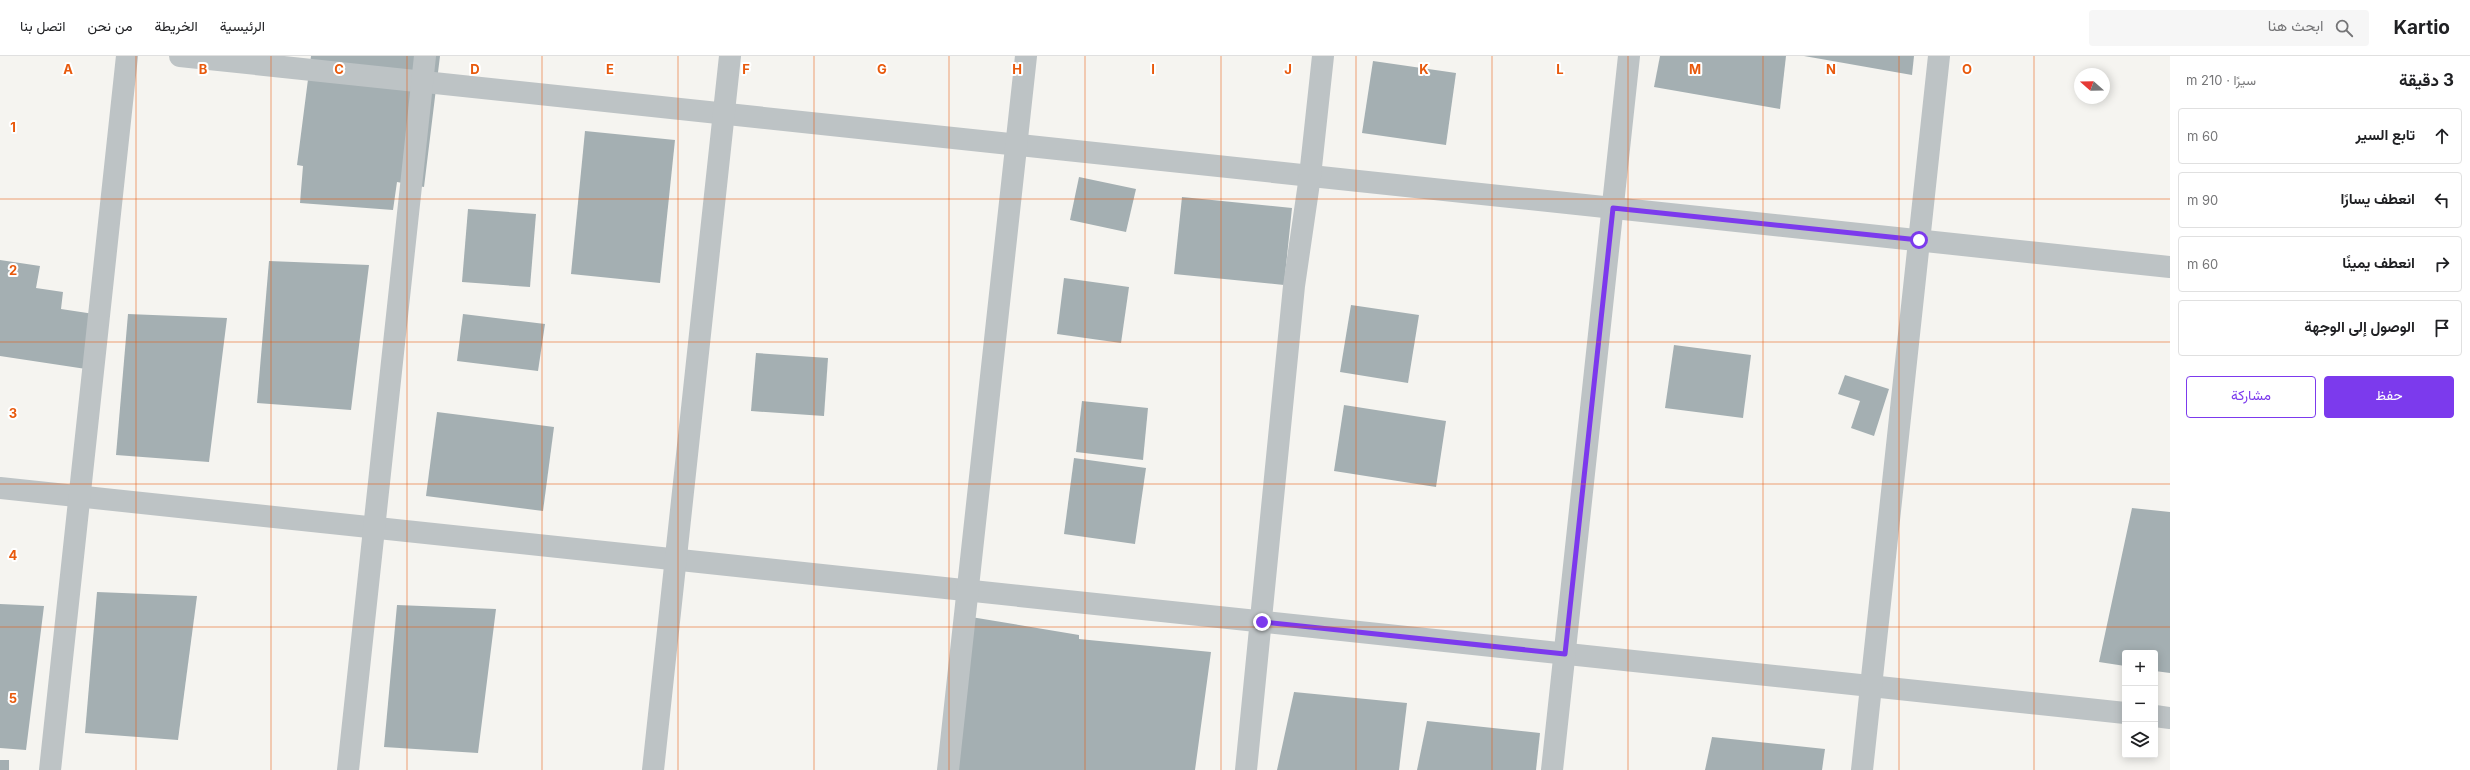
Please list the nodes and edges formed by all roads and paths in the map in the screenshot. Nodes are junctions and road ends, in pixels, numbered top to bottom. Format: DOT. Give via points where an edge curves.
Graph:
graph roads {
  1 [pos="127,56"];
  2 [pos="180,56"];
  3 [pos="426,56"];
  4 [pos="730,56"];
  5 [pos="1026,56"];
  6 [pos="1323,56"];
  7 [pos="1629,56"];
  8 [pos="1939,56"];
  9 [pos="423,82"];
  10 [pos="724,114"];
  11 [pos="1016,145"];
  12 [pos="1310,176"];
  13 [pos="1613,208"];
  14 [pos="1919,240"];
  15 [pos="2170,267"];
  16 [pos="0,488"];
  17 [pos="79,496"];
  18 [pos="374,527"];
  19 [pos="676,559"];
  20 [pos="968,590"];
  21 [pos="1262,622"];
  22 [pos="1565,654"];
  23 [pos="1871,686"];
  24 [pos="2122,713"];
  25 [pos="2158,716"];
  26 [pos="2170,718"];
  27 [pos="50,770"];
  28 [pos="348,770"];
  29 [pos="653,770"];
  30 [pos="948,770"];
  31 [pos="1246,770"];
  32 [pos="1552,770"];
  33 [pos="1862,770"];
  1 -- 17 [label="street"];
  2 -- 9 [label="street"];
  3 -- 9 [label="street"];
  4 -- 10 [label="street"];
  5 -- 11 [label="street"];
  6 -- 12 [label="street"];
  7 -- 13 [label="street"];
  8 -- 14 [label="street"];
  9 -- 10 [label="street"];
  9 -- 18 [label="street"];
  10 -- 11 [label="street"];
  10 -- 19 [label="street"];
  11 -- 12 [label="street"];
  11 -- 20 [label="street"];
  12 -- 13 [label="street"];
  12 -- 21 [label="street" via="1294,286"];
  13 -- 14 [label="street"];
  13 -- 22 [label="street"];
  14 -- 15 [label="street"];
  14 -- 23 [label="street"];
  16 -- 17 [label="street"];
  17 -- 18 [label="street"];
  17 -- 27 [label="street"];
  18 -- 19 [label="street"];
  18 -- 28 [label="street"];
  19 -- 20 [label="street"];
  19 -- 29 [label="street"];
  20 -- 21 [label="street"];
  20 -- 30 [label="street"];
  21 -- 22 [label="street"];
  21 -- 31 [label="street"];
  22 -- 23 [label="street"];
  22 -- 32 [label="street"];
  23 -- 24 [label="street"];
  23 -- 33 [label="street"];
  25 -- 26 [label="street"];
}
